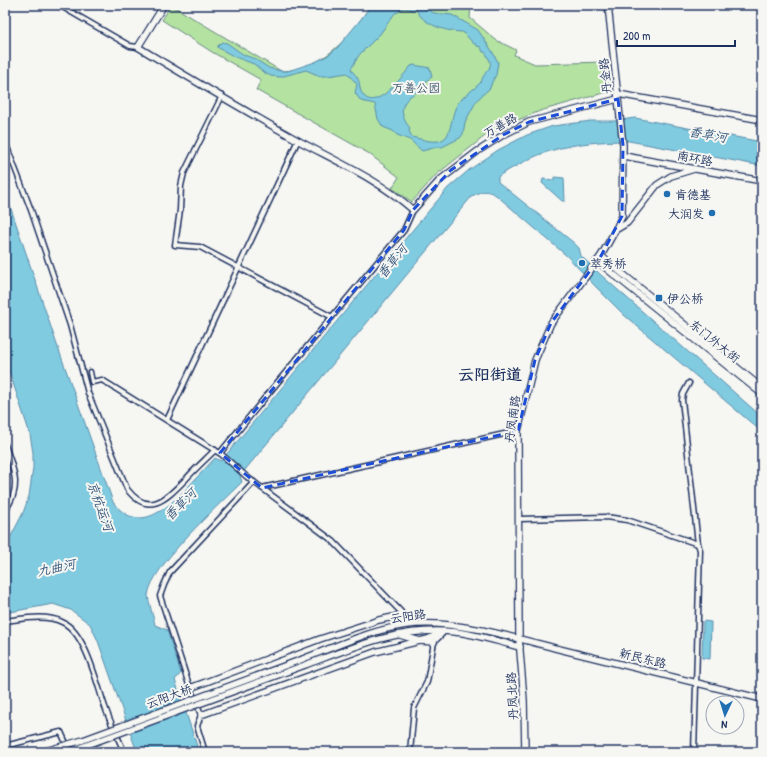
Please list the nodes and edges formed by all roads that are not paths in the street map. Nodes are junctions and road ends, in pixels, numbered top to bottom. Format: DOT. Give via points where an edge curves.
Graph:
graph roads {
  1 [pos="60,5"];
  2 [pos="164,5"];
  3 [pos="608,5"];
  4 [pos="138,47"];
  5 [pos="222,96"];
  6 [pos="618,97"];
  7 [pos="762,120"];
  8 [pos="298,140"];
  9 [pos="5,142"];
  10 [pos="624,156"];
  11 [pos="695,169"];
  12 [pos="762,181"];
  13 [pos="413,210"];
  14 [pos="616,229"];
  15 [pos="599,258"];
  16 [pos="238,267"];
  17 [pos="332,317"];
  18 [pos="90,372"];
  19 [pos="690,383"];
  20 [pos="762,388"];
  21 [pos="762,394"];
  22 [pos="167,420"];
  23 [pos="518,431"];
  24 [pos="5,444"];
  25 [pos="215,450"];
  26 [pos="221,454"];
  27 [pos="254,482"];
  28 [pos="262,488"];
  29 [pos="5,510"];
  30 [pos="519,519"];
  31 [pos="698,544"];
  32 [pos="403,616"];
  33 [pos="5,621"];
  34 [pos="409,625"];
  35 [pos="443,632"];
  36 [pos="398,634"];
  37 [pos="520,639"];
  38 [pos="420,641"];
  39 [pos="434,642"];
  40 [pos="520,647"];
  41 [pos="303,658"];
  42 [pos="305,665"];
  43 [pos="696,683"];
  44 [pos="190,688"];
  45 [pos="762,699"];
  46 [pos="201,715"];
  47 [pos="5,746"];
  48 [pos="42,752"];
  49 [pos="69,752"];
  50 [pos="124,752"];
  51 [pos="205,752"];
  52 [pos="410,752"];
  53 [pos="525,752"];
  54 [pos="694,752"];
  1 -- 4 [label="street" via="130,46"];
  2 -- 4 [label="street"];
  3 -- 6 [label="street, 丹金路"];
  4 -- 5 [label="street"];
  5 -- 8 [label="street"];
  5 -- 16 [label="street" via="184,173 175,245 200,247"];
  6 -- 7 [label="street, 万善路"];
  6 -- 10 [label="street, 丹金路"];
  6 -- 13 [label="street, 万善路" via="529,122 503,135 440,180"];
  8 -- 13 [label="street" via="379,184"];
  8 -- 16 [label="street"];
  9 -- 25 [label="street" via="56,282 88,393 127,489 140,502 162,501"];
  10 -- 11 [label="street, 南环路"];
  10 -- 14 [label="street, 丹凤南路" via="622,216"];
  11 -- 12 [label="street, 南环路"];
  11 -- 14 [label="street" via="671,176 657,185 627,223"];
  13 -- 17 [label="street" via="404,230"];
  14 -- 15 [label="street, 丹凤南路"];
  15 -- 20 [label="street, 东门外大街"];
  15 -- 21 [label="street, 东门外大街"];
  15 -- 23 [label="street, 丹凤南路" via="552,323 534,360"];
  16 -- 17 [label="street"];
  16 -- 22 [label="street"];
  17 -- 26 [label="street"];
  18 -- 22 [label="street" via="92,382 102,380"];
  19 -- 31 [label="street" via="682,400"];
  22 -- 25 [label="street"];
  23 -- 28 [label="street"];
  23 -- 30 [label="street, 丹凤南路"];
  24 -- 29 [label="street" via="16,486 11,502"];
  25 -- 26 [label="street"];
  26 -- 27 [label="street"];
  27 -- 28 [label="street"];
  27 -- 44 [label="street" via="170,572 160,596"];
  28 -- 32 [label="street" via="333,542"];
  30 -- 31 [label="street" via="606,517 628,520"];
  30 -- 37 [label="street, 丹凤南路"];
  31 -- 43 [label="street" via="700,550"];
  32 -- 34 [label="street"];
  32 -- 44 [label="street" via="379,620"];
  33 -- 50 [label="street" via="42,618 63,622 74,631 88,655 105,709"];
  34 -- 37 [label="street, 云阳路" via="439,624"];
  34 -- 41 [label="street, 云阳路" via="371,634"];
  35 -- 36 [label="street, 云阳路"];
  35 -- 38 [label="street"];
  35 -- 39 [label="street"];
  35 -- 40 [label="street, 云阳路" via="455,632"];
  36 -- 38 [label="street"];
  36 -- 42 [label="street, 云阳路"];
  37 -- 40 [label="street, 丹凤北路"];
  37 -- 43 [label="street, 新民东路"];
  38 -- 39 [label="street"];
  38 -- 46 [label="street" via="375,652"];
  39 -- 52 [label="street" via="427,682 414,708"];
  40 -- 53 [label="street, 丹凤北路"];
  41 -- 48 [label="street, 云阳大桥, bridge" via="84,740"];
  42 -- 49 [label="street, 云阳大桥, bridge"];
  43 -- 45 [label="street, 新民东路"];
  43 -- 54 [label="street"];
  44 -- 46 [label="street"];
  46 -- 51 [label="street" via="197,726"];
  47 -- 49 [label="street" via="61,732"];
}
